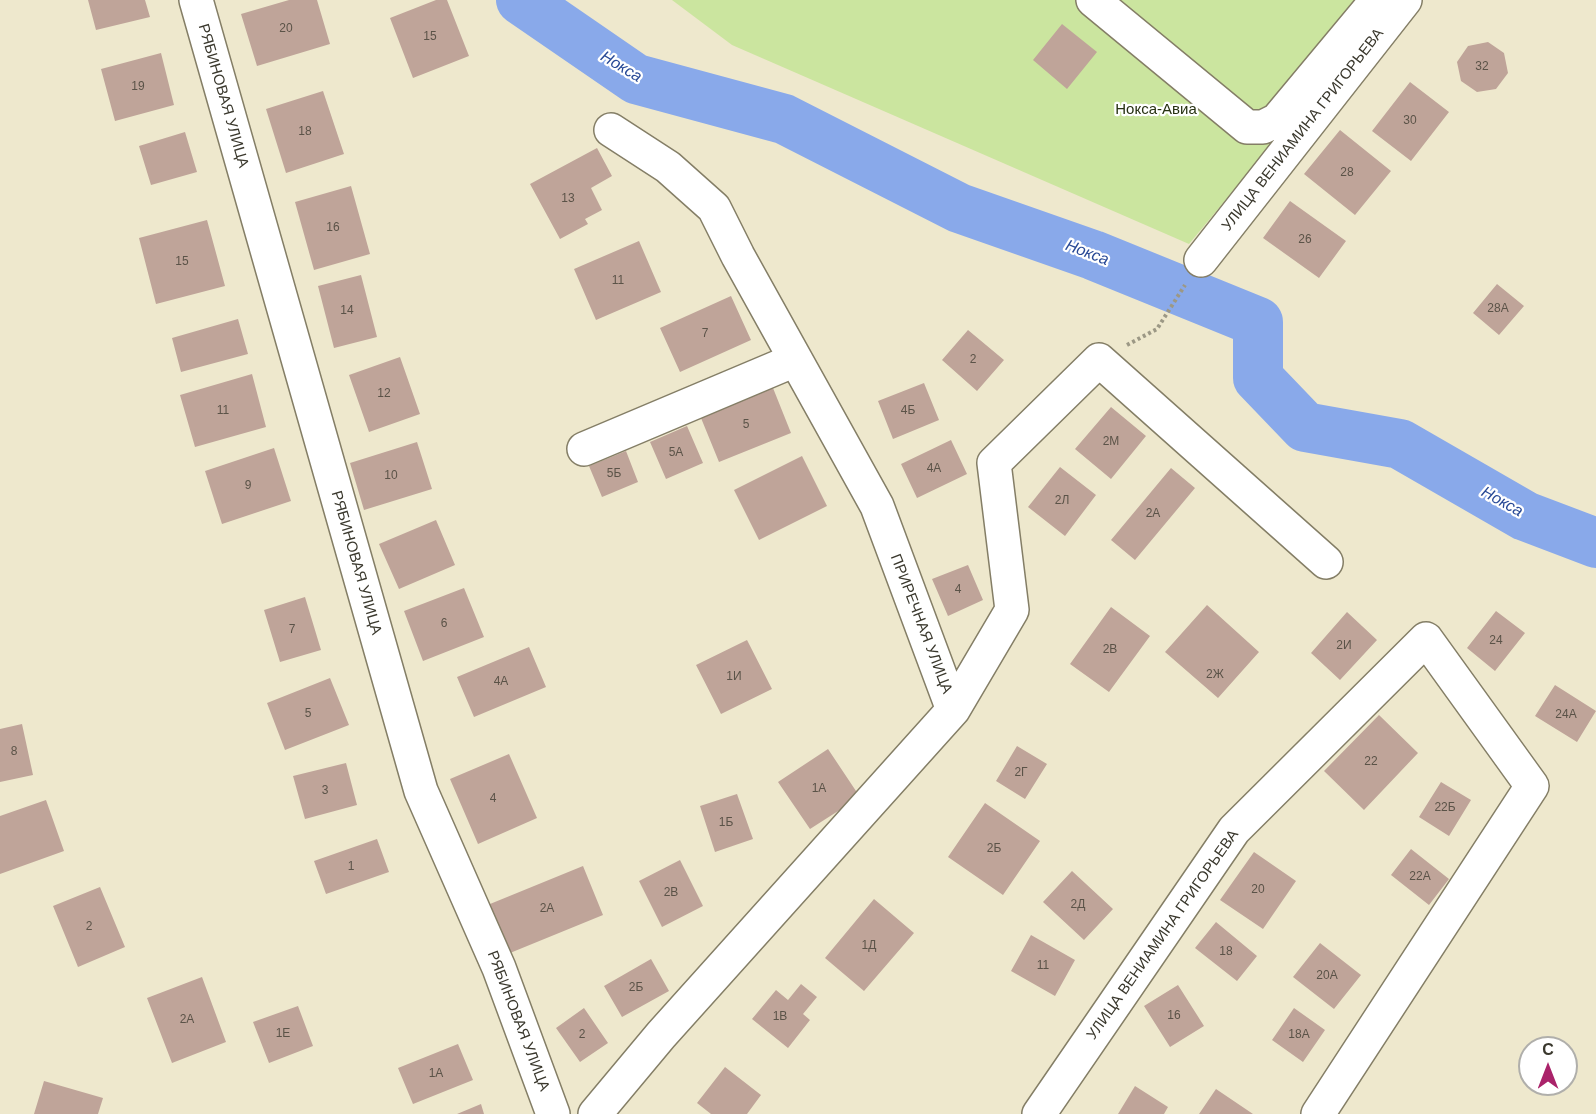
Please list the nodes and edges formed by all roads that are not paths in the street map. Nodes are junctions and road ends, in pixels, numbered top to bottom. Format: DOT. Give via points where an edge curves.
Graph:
graph roads {
  1 [pos="196,0"];
  2 [pos="1093,0"];
  3 [pos="1377,0"];
  4 [pos="1405,0"];
  5 [pos="611,130"];
  6 [pos="1201,260"];
  7 [pos="795,360"];
  8 [pos="584,449"];
  9 [pos="1326,562"];
  10 [pos="953,710"];
  11 [pos="553,1114"];
  12 [pos="595,1114"];
  13 [pos="1039,1114"];
  14 [pos="1318,1114"];
  1 -- 11 [label="street, РЯБИНОВАЯ УЛИЦА" via="421,791 499,968"];
  2 -- 3 [label="street" via="1247,127 1263,127 1277,120"];
  4 -- 6 [label="street, УЛИЦА ВЕНИАМИНА ГРИГОРЬЕВА"];
  5 -- 7 [label="street, ПРИРЕЧНАЯ УЛИЦА" via="668,167 714,208"];
  7 -- 8 [label="street"];
  7 -- 10 [label="street, ПРИРЕЧНАЯ УЛИЦА" via="877,506"];
  9 -- 10 [label="street" via="1099,360 994,463 1012,610"];
  10 -- 12 [label="street, ПРИРЕЧНАЯ УЛИЦА"];
  13 -- 14 [label="street, УЛИЦА ВЕНИАМИНА ГРИГОРЬЕВА" via="1234,830 1426,639 1532,786"];
}
